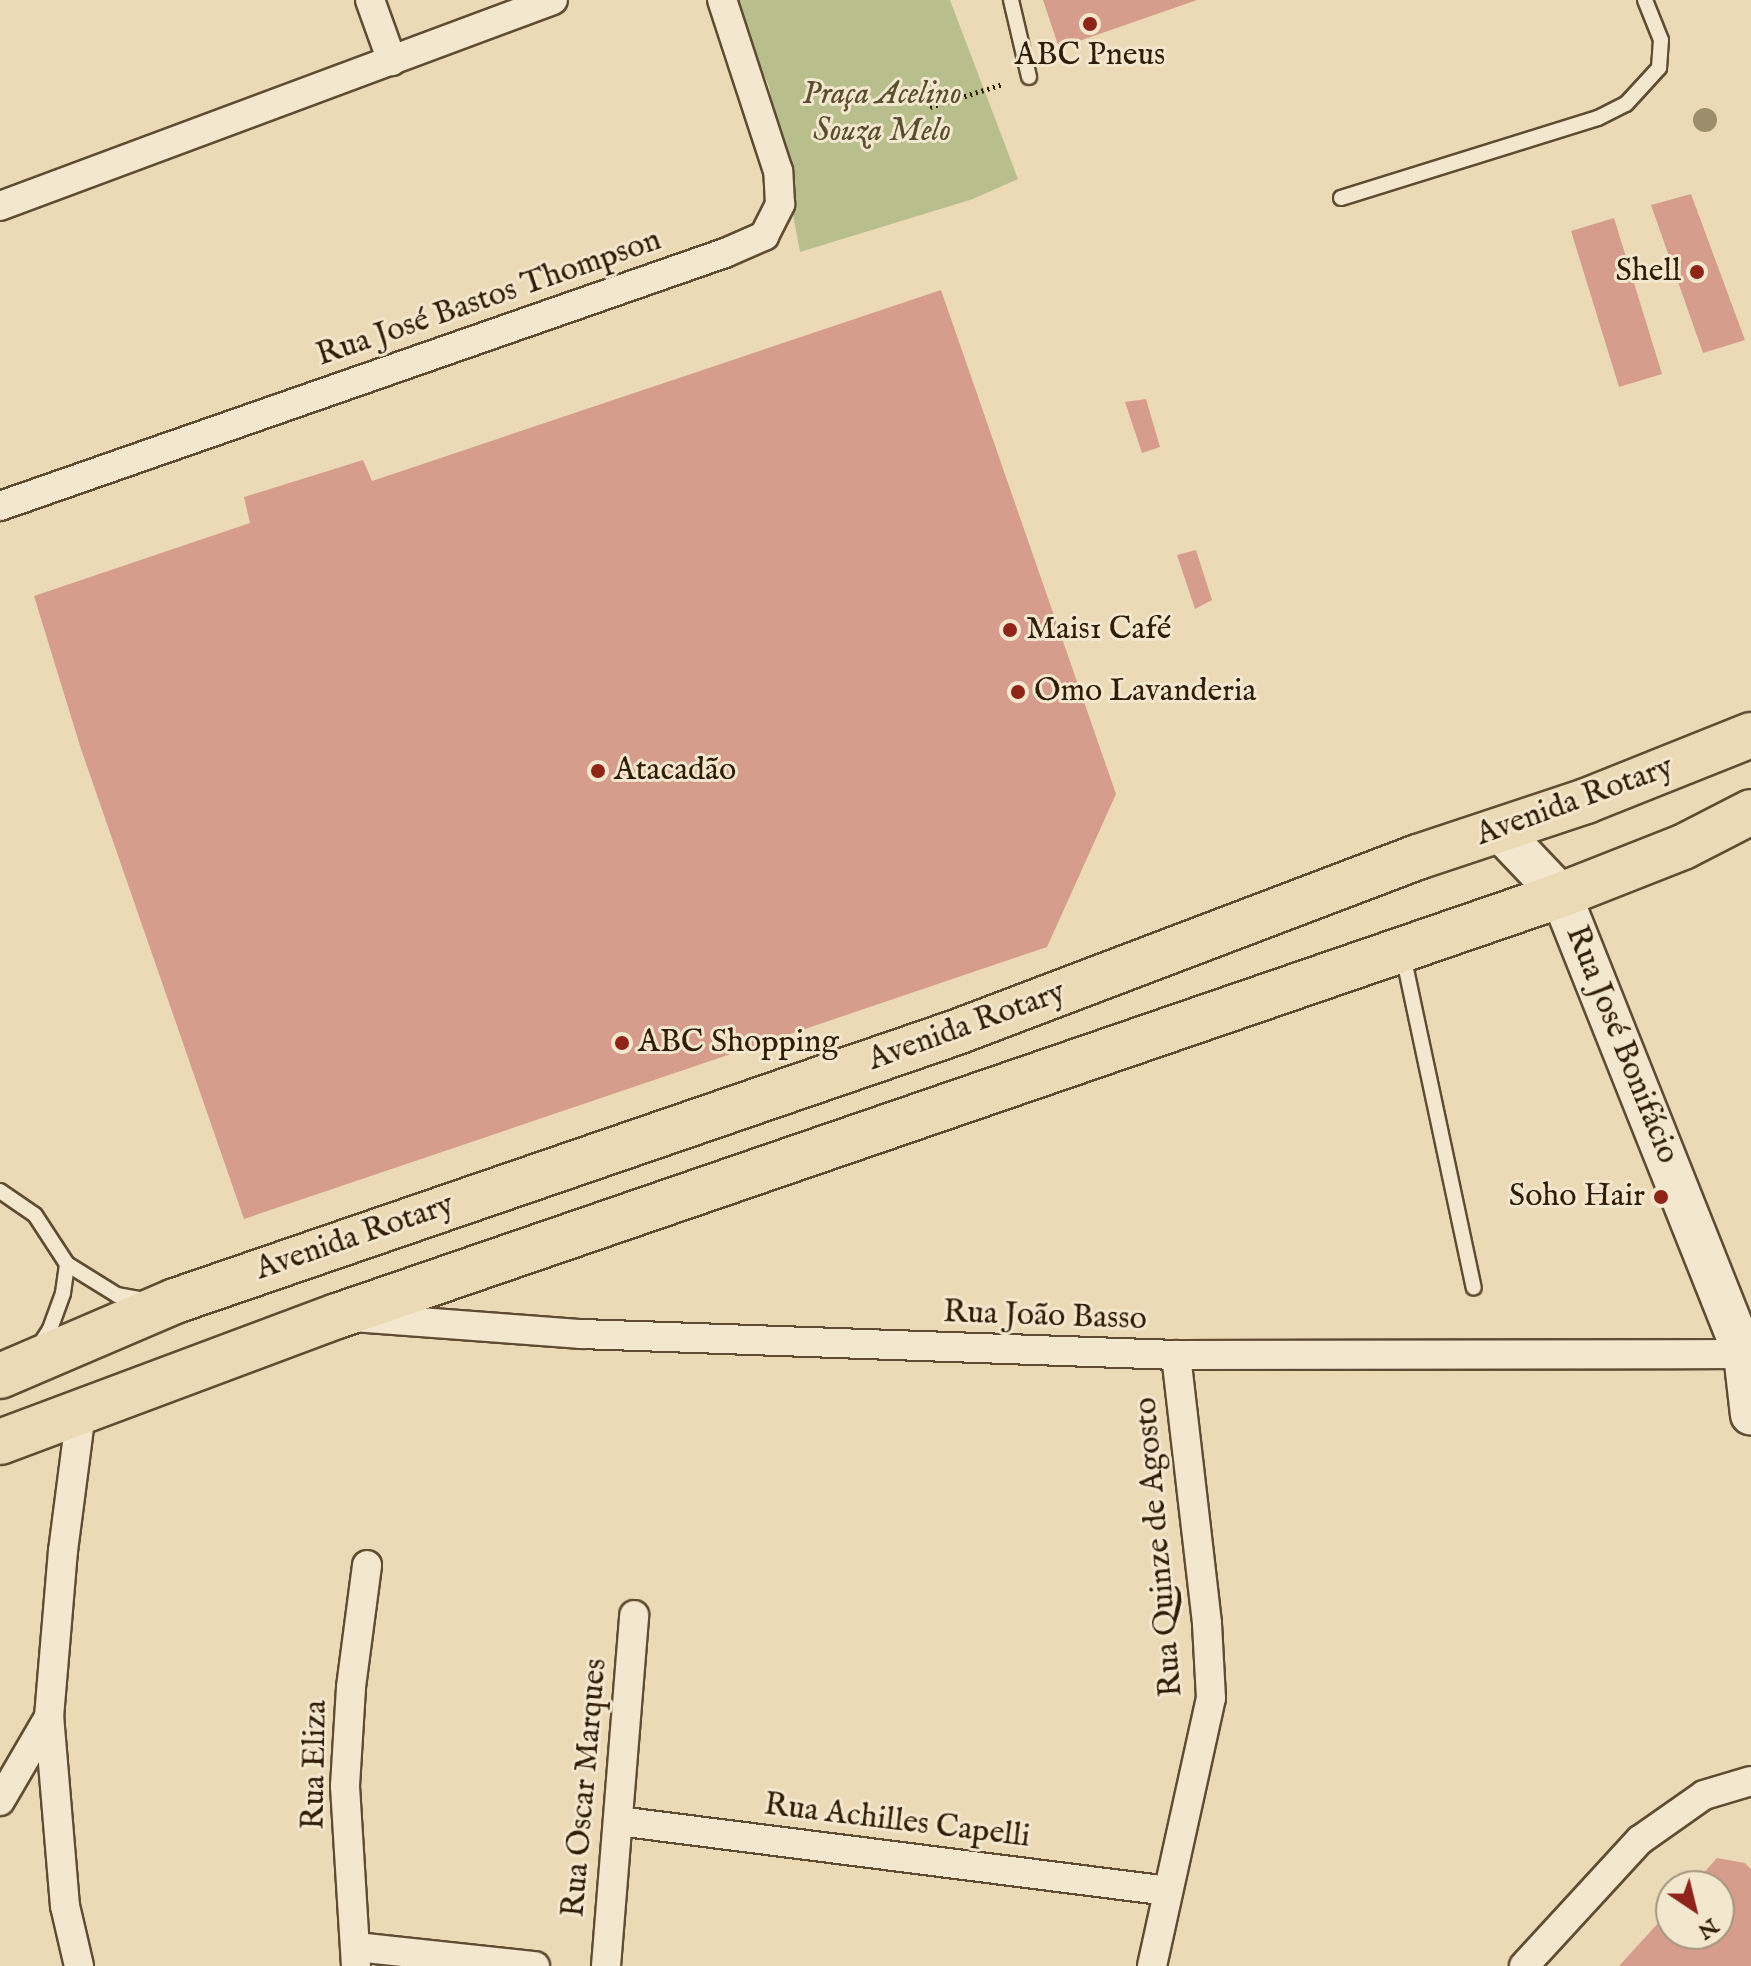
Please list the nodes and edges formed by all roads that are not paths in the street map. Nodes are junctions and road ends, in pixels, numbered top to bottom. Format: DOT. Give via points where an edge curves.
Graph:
graph roads {
  1 [pos="370,0"];
  2 [pos="553,0"];
  3 [pos="722,0"];
  4 [pos="1011,0"];
  5 [pos="1647,2"];
  6 [pos="392,61"];
  7 [pos="1029,77"];
  8 [pos="1341,198"];
  9 [pos="0,206"];
  10 [pos="0,506"];
  11 [pos="1751,735"];
  12 [pos="1751,812"];
  13 [pos="1500,831"];
  14 [pos="1561,895"];
  15 [pos="1402,951"];
  16 [pos="0,1191"];
  17 [pos="67,1264"];
  18 [pos="1474,1288"];
  19 [pos="175,1301"];
  20 [pos="337,1316"];
  21 [pos="1748,1352"];
  22 [pos="1176,1355"];
  23 [pos="13,1370"];
  24 [pos="81,1413"];
  25 [pos="1751,1415"];
  26 [pos="0,1442"];
  27 [pos="367,1565"];
  28 [pos="634,1615"];
  29 [pos="49,1717"];
  30 [pos="1751,1781"];
  31 [pos="0,1801"];
  32 [pos="618,1821"];
  33 [pos="1168,1891"];
  34 [pos="356,1957"];
  35 [pos="79,1966"];
  36 [pos="535,1966"];
  37 [pos="606,1966"];
  38 [pos="1152,1966"];
  39 [pos="1524,1966"];
  1 -- 6 [label="street"];
  2 -- 6 [label="street"];
  3 -- 10 [label="street, Rua José Bastos Thompson" via="778,171 780,204 764,236"];
  4 -- 7 [label="lane"];
  5 -- 8 [label="lane" via="1661,40 1659,68 1626,104 1598,118"];
  6 -- 9 [label="street"];
  11 -- 13 [label="main road, Avenida Rotary"];
  12 -- 14 [label="main road, Avenida Rotary" via="1683,847"];
  13 -- 14 [label="street, Rua José Bonifácio"];
  13 -- 19 [label="main road, Avenida Rotary" via="1418,857 957,1032"];
  14 -- 15 [label="main road, Avenida Rotary"];
  14 -- 21 [label="street, Rua José Bonifácio"];
  15 -- 18 [label="lane"];
  15 -- 20 [label="main road, Avenida Rotary"];
  16 -- 17 [label="lane" via="35,1215"];
  17 -- 19 [label="lane" via="117,1295"];
  17 -- 23 [label="lane" via="50,1329"];
  19 -- 23 [label="main road, Avenida Rotary"];
  20 -- 22 [label="street, Rua João Basso" via="581,1334"];
  20 -- 24 [label="main road, Avenida Rotary"];
  21 -- 22 [label="street, Rua João Basso"];
  21 -- 25 [label="street, Rua José Bonifácio"];
  22 -- 33 [label="street, Rua Quinze de Agosto" via="1211,1698"];
  24 -- 26 [label="main road, Avenida Rotary"];
  24 -- 29 [label="street"];
  27 -- 34 [label="street, Rua Eliza" via="345,1786"];
  28 -- 32 [label="street, Rua Oscar Marques"];
  29 -- 31 [label="street"];
  29 -- 35 [label="street" via="65,1906"];
  30 -- 39 [label="street" via="1704,1795 1640,1840"];
  32 -- 33 [label="street, Rua Achilles Capelli"];
  32 -- 37 [label="street, Rua Oscar Marques"];
  33 -- 38 [label="street, Rua Quinze de Agosto"];
  34 -- 36 [label="street"];
}
